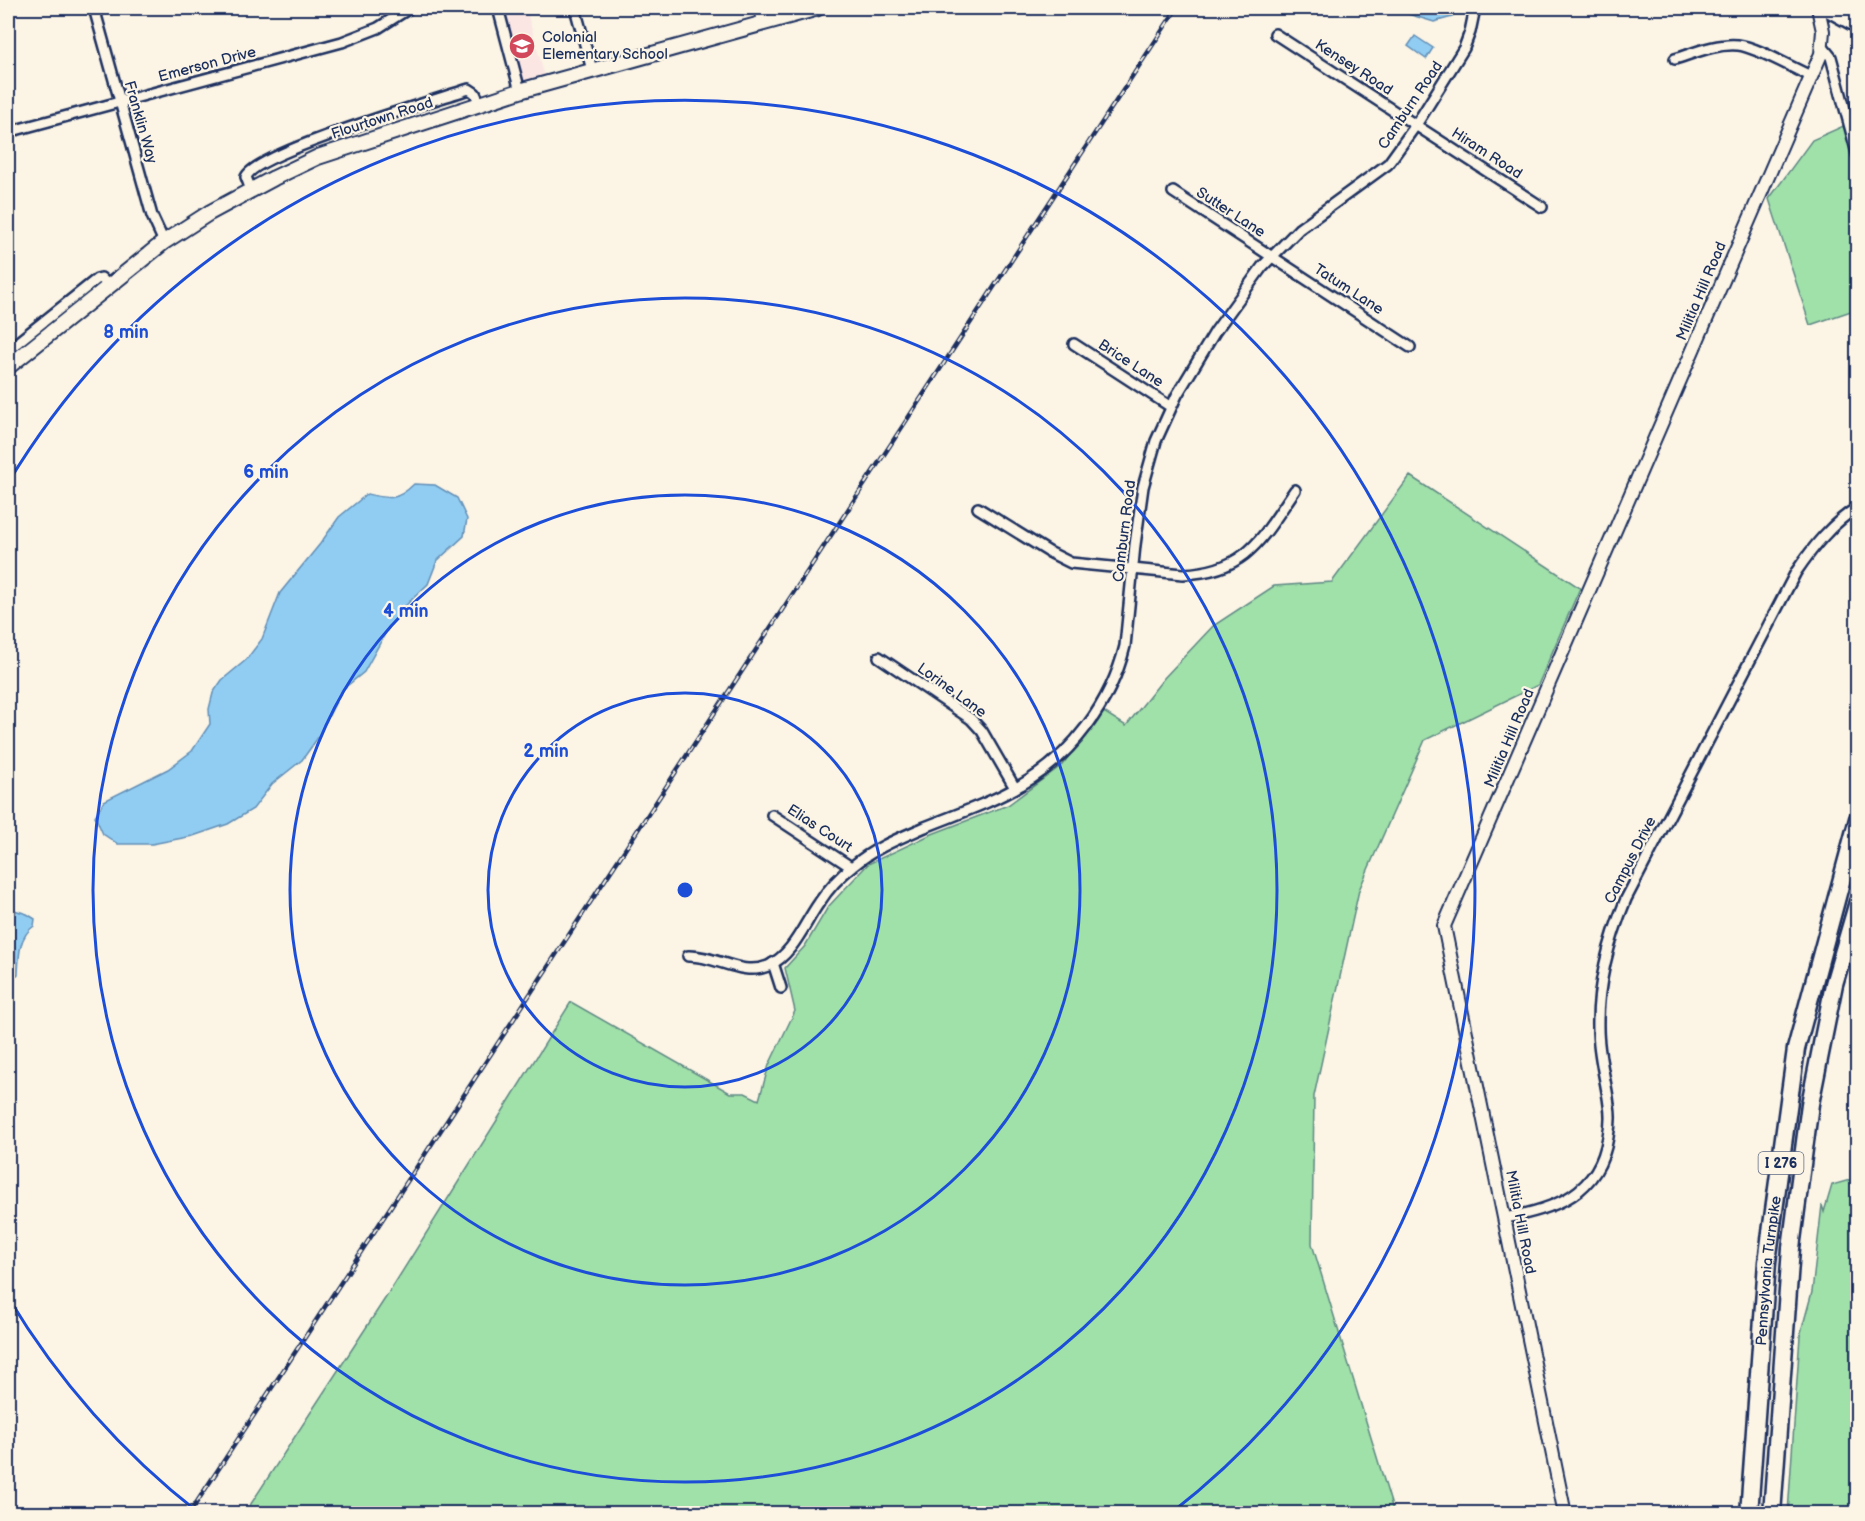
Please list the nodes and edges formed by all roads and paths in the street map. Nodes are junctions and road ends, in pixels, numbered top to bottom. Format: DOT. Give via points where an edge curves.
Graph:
graph roads {
  1 [pos="94,8"];
  2 [pos="498,8"];
  3 [pos="575,8"];
  4 [pos="759,8"];
  5 [pos="818,8"];
  6 [pos="1474,8"];
  7 [pos="1818,8"];
  8 [pos="1827,8"];
  9 [pos="408,9"];
  10 [pos="763,22"];
  11 [pos="1857,25"];
  12 [pos="1275,34"];
  13 [pos="1823,47"];
  14 [pos="1675,59"];
  15 [pos="592,70"];
  16 [pos="1810,76"];
  17 [pos="519,91"];
  18 [pos="120,103"];
  19 [pos="1416,125"];
  20 [pos="8,132"];
  21 [pos="1857,157"];
  22 [pos="1173,192"];
  23 [pos="1542,207"];
  24 [pos="164,242"];
  25 [pos="1272,257"];
  26 [pos="109,286"];
  27 [pos="1074,344"];
  28 [pos="1410,347"];
  29 [pos="8,350"];
  30 [pos="8,367"];
  31 [pos="1171,407"];
  32 [pos="1295,490"];
  33 [pos="1857,507"];
  34 [pos="978,508"];
  35 [pos="1133,569"];
  36 [pos="879,657"];
  37 [pos="1015,788"];
  38 [pos="772,815"];
  39 [pos="1857,819"];
  40 [pos="851,867"];
  41 [pos="1857,902"];
  42 [pos="688,956"];
  43 [pos="773,963"];
  44 [pos="781,988"];
  45 [pos="1505,1218"];
  46 [pos="1565,1514"];
  47 [pos="1749,1514"];
  48 [pos="1772,1514"];
  1 -- 18 [label="street, Franklin Way"];
  2 -- 17 [label="street"];
  3 -- 15 [label="street"];
  4 -- 10 [label="street"];
  5 -- 10 [label="main road, Flourtown Road"];
  6 -- 19 [label="street, Camburn Road" via="1464,48"];
  7 -- 13 [label="street, Militia Hill Road"];
  8 -- 11 [label="main road"];
  9 -- 18 [label="street, Emerson Drive" via="365,34"];
  10 -- 15 [label="main road, Flourtown Road"];
  12 -- 19 [label="street, Kensey Road"];
  13 -- 16 [label="street, Militia Hill Road"];
  13 -- 21 [label="street" via="1831,57"];
  14 -- 16 [label="street" via="1738,45"];
  15 -- 17 [label="main road, Flourtown Road"];
  16 -- 45 [label="street, Militia Hill Road" via="1444,926"];
  17 -- 24 [label="main road, Flourtown Road" via="318,157 209,213"];
  18 -- 20 [label="street, Emerson Drive"];
  18 -- 24 [label="street, Franklin Way" via="152,216"];
  19 -- 23 [label="street, Hiram Road"];
  19 -- 25 [label="street, Camburn Road" via="1388,164 1299,229"];
  22 -- 25 [label="street, Sutter Lane"];
  24 -- 26 [label="main road, Flourtown Road"];
  25 -- 28 [label="street, Tatum Lane"];
  25 -- 31 [label="street, Camburn Road" via="1215,332"];
  26 -- 29 [label="street" via="105,280 97,279"];
  26 -- 30 [label="main road, Flourtown Road"];
  27 -- 31 [label="street, Brice Lane"];
  31 -- 35 [label="street, Camburn Road" via="1143,487"];
  32 -- 35 [label="street" via="1253,548 1227,566 1183,574"];
  33 -- 45 [label="street, Campus Drive" via="1822,537 1796,572 1618,918 1599,994 1599,1051 1610,1119 1607,1146 1597,1169 1581,1189 1560,1203 1539,1212"];
  34 -- 35 [label="street" via="1071,563"];
  35 -- 37 [label="street, Camburn Road" via="1125,646 1113,682 1077,739 1036,776"];
  36 -- 37 [label="street, Lorine Lane" via="971,719"];
  37 -- 40 [label="street, Camburn Road" via="891,842"];
  38 -- 40 [label="street, Elias Court"];
  39 -- 47 [label="highway, Pennsylvania Turnpike / I 276" via="1796,1048 1767,1262"];
  40 -- 43 [label="street, Camburn Road" via="828,891 791,946"];
  41 -- 48 [label="highway, Pennsylvania Turnpike / I 276" via="1834,984 1810,1104 1791,1248"];
  42 -- 43 [label="street" via="708,957 751,970"];
  43 -- 44 [label="street"];
  45 -- 46 [label="street, Militia Hill Road"];
}
